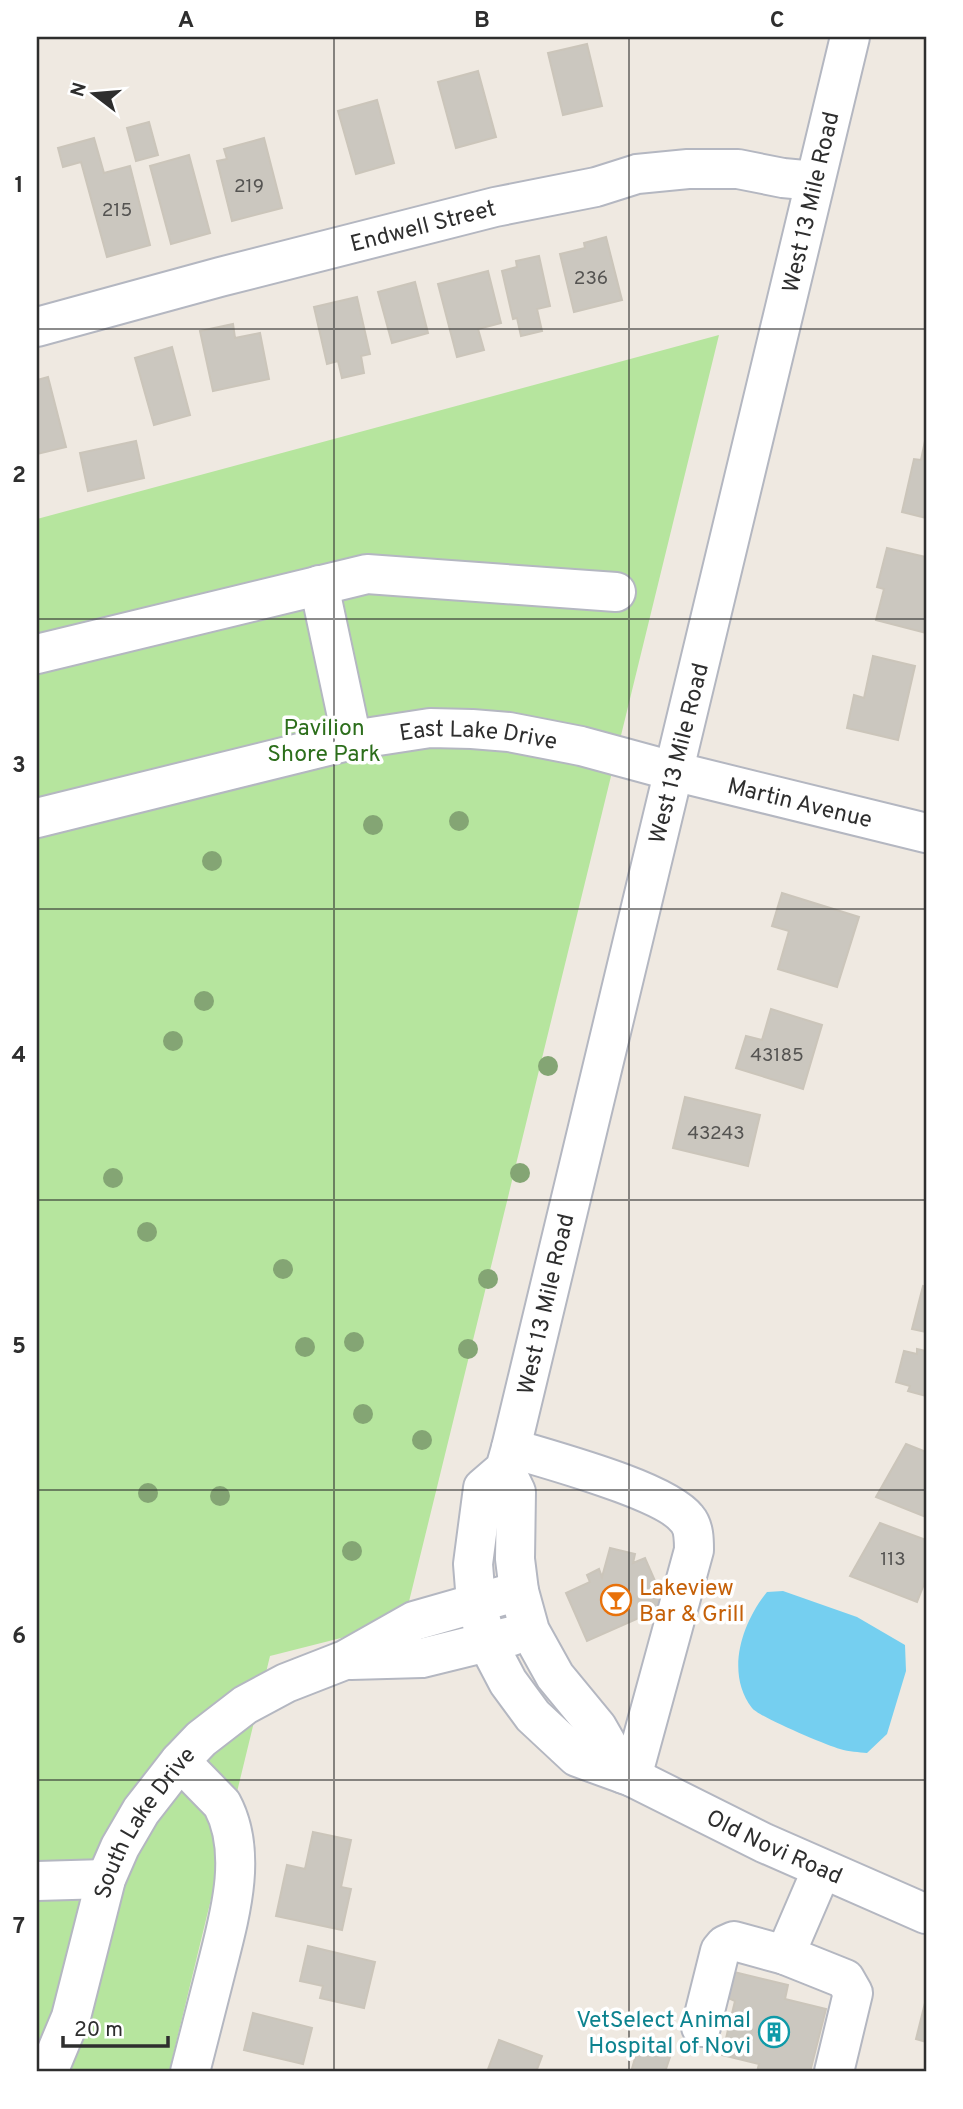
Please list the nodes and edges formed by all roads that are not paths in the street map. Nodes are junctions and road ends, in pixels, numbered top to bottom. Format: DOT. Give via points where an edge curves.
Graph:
graph roads {
  1 [pos="850,37"];
  2 [pos="815,181"];
  3 [pos="37,327"];
  4 [pos="319,585"];
  5 [pos="616,592"];
  6 [pos="37,654"];
  7 [pos="352,740"];
  8 [pos="673,771"];
  9 [pos="37,818"];
  10 [pos="926,833"];
  11 [pos="508,1459"];
  12 [pos="519,1591"];
  13 [pos="476,1602"];
  14 [pos="530,1631"];
  15 [pos="487,1642"];
  16 [pos="345,1660"];
  17 [pos="180,1761"];
  18 [pos="628,1776"];
  19 [pos="822,1869"];
  20 [pos="106,1879"];
  21 [pos="37,1881"];
  22 [pos="926,1914"];
  23 [pos="785,1955"];
  24 [pos="701,2027"];
  25 [pos="37,2064"];
  26 [pos="48,2072"];
  27 [pos="190,2072"];
  28 [pos="834,2072"];
  1 -- 2 [label="street, West 13 Mile Road"];
  2 -- 3 [label="street, Endwell Street" via="738,169 638,174 233,273"];
  2 -- 8 [label="street, West 13 Mile Road"];
  4 -- 5 [label="street" via="367,575"];
  4 -- 6 [label="street"];
  4 -- 7 [label="street"];
  7 -- 8 [label="street, East Lake Drive" via="430,728 509,732"];
  7 -- 9 [label="street, East Lake Drive"];
  8 -- 10 [label="street, Martin Avenue"];
  8 -- 11 [label="street, West 13 Mile Road"];
  11 -- 12 [label="street" via="516,1492"];
  11 -- 13 [label="street, West 13 Mile Road" via="483,1488 473,1564"];
  11 -- 18 [label="street" via="587,1471 656,1497 688,1519 694,1550"];
  12 -- 13 [label="street, South Lake Drive"];
  12 -- 14 [label="street"];
  13 -- 15 [label="street, Old Novi Road"];
  13 -- 16 [label="street, South Lake Drive" via="414,1621"];
  14 -- 15 [label="street, South Lake Drive"];
  14 -- 18 [label="street" via="555,1675 597,1727"];
  15 -- 16 [label="street, South Lake Drive" via="422,1658"];
  15 -- 18 [label="street, Old Novi Road" via="533,1716 577,1757"];
  16 -- 17 [label="street, South Lake Drive" via="245,1705"];
  17 -- 20 [label="street, South Lake Drive" via="141,1811"];
  17 -- 27 [label="street" via="222,1804 230,1821 235,1862 224,1936"];
  18 -- 19 [label="street, Old Novi Road"];
  19 -- 22 [label="street, Old Novi Road"];
  19 -- 23 [label="street"];
  20 -- 21 [label="street"];
  20 -- 26 [label="street, South Lake Drive" via="71,2017"];
  23 -- 24 [label="street" via="734,1941 725,1945"];
  23 -- 28 [label="street" via="845,1979 851,1986"];
  25 -- 26 [label="street"];
}
